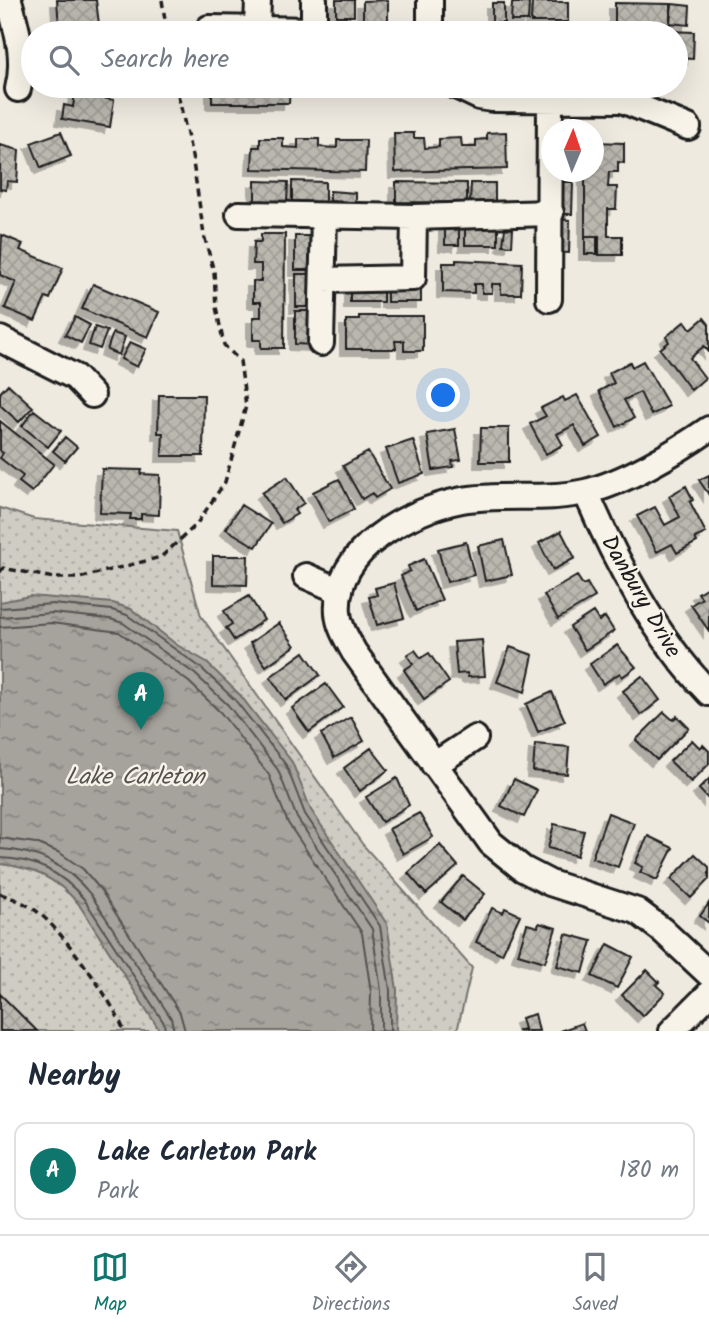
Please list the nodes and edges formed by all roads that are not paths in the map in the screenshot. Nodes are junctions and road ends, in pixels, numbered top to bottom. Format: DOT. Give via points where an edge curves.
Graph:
graph roads {
  1 [pos="9,0"];
  2 [pos="258,0"];
  3 [pos="314,0"];
  4 [pos="430,0"];
  5 [pos="257,21"];
  6 [pos="314,21"];
  7 [pos="430,21"];
  8 [pos="21,52"];
  9 [pos="21,77"];
  10 [pos="18,89"];
  11 [pos="514,98"];
  12 [pos="550,99"];
  13 [pos="688,127"];
  14 [pos="551,213"];
  15 [pos="239,214"];
  16 [pos="324,216"];
  17 [pos="414,217"];
  18 [pos="323,280"];
  19 [pos="549,299"];
  20 [pos="0,339"];
  21 [pos="321,342"];
  22 [pos="92,395"];
  23 [pos="709,429"];
  24 [pos="586,492"];
  25 [pos="306,576"];
  26 [pos="340,591"];
  27 [pos="709,693"];
  28 [pos="475,738"];
  29 [pos="434,765"];
  30 [pos="709,974"];
  31 [pos="709,994"];
  32 [pos="672,1031"];
  1 -- 8 [label="street"];
  2 -- 5 [label="street"];
  3 -- 6 [label="street"];
  4 -- 7 [label="street"];
  9 -- 10 [label="street"];
  11 -- 12 [label="street"];
  12 -- 13 [label="street" via="622,100"];
  12 -- 14 [label="street"];
  14 -- 17 [label="street"];
  14 -- 19 [label="street"];
  15 -- 16 [label="street"];
  16 -- 17 [label="street"];
  16 -- 18 [label="street"];
  17 -- 18 [label="street" via="413,278"];
  18 -- 21 [label="street"];
  20 -- 22 [label="street" via="75,377"];
  23 -- 24 [label="street" via="641,468"];
  24 -- 26 [label="street" via="466,500 423,512 363,550 348,567"];
  24 -- 27 [label="street, Danbury Drive" via="655,624 684,667"];
  25 -- 26 [label="street"];
  26 -- 29 [label="street" via="341,630"];
  28 -- 29 [label="street"];
  29 -- 30 [label="street" via="491,844 523,869 550,883 637,911"];
  31 -- 32 [label="street"];
}
